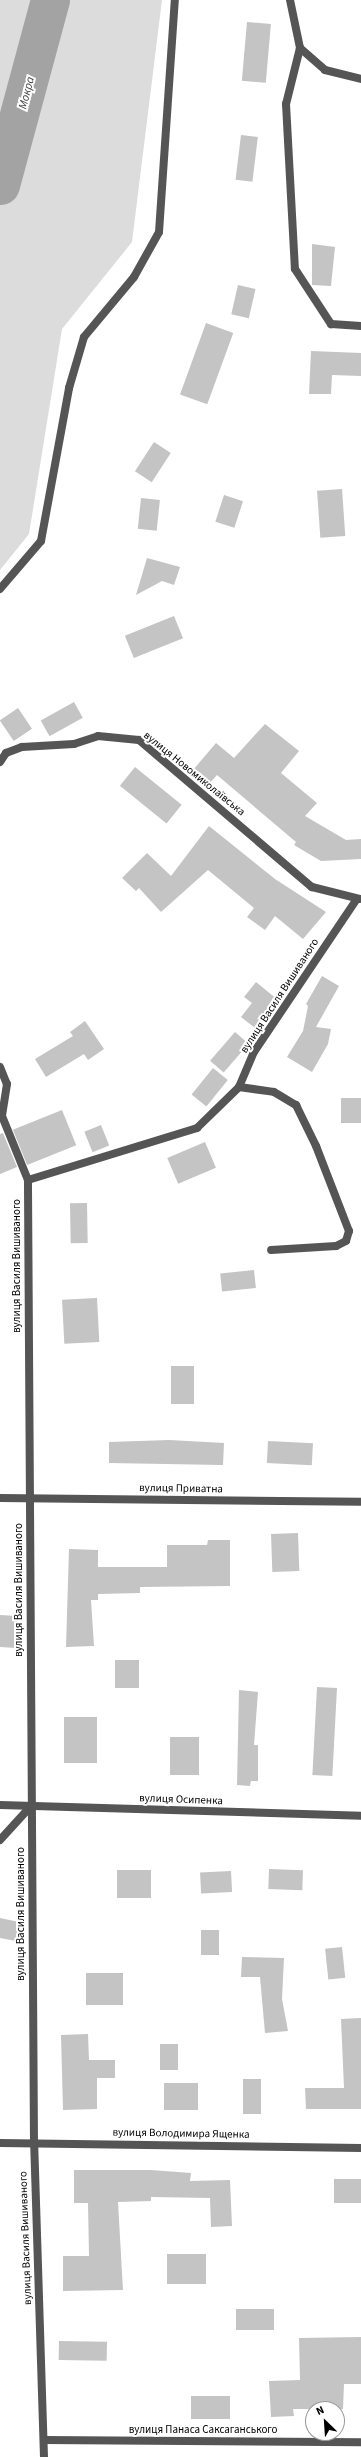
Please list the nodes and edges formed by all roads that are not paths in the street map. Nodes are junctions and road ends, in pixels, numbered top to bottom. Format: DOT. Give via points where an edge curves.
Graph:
graph roads {
  1 [pos="175,0"];
  2 [pos="290,0"];
  3 [pos="300,48"];
  4 [pos="361,79"];
  5 [pos="361,326"];
  6 [pos="0,589"];
  7 [pos="0,762"];
  8 [pos="359,899"];
  9 [pos="0,1067"];
  10 [pos="239,1087"];
  11 [pos="1,1117"];
  12 [pos="28,1180"];
  13 [pos="271,1250"];
  14 [pos="0,1498"];
  15 [pos="29,1498"];
  16 [pos="361,1502"];
  17 [pos="0,1805"];
  18 [pos="31,1806"];
  19 [pos="361,1816"];
  20 [pos="0,1840"];
  21 [pos="0,2143"];
  22 [pos="34,2143"];
  23 [pos="361,2148"];
  24 [pos="44,2440"];
  25 [pos="361,2442"];
  26 [pos="44,2457"];
  1 -- 6 [label="street" via="159,232 134,277 84,337 69,388 41,541"];
  2 -- 3 [label="street"];
  3 -- 4 [label="street" via="325,70"];
  3 -- 5 [label="street" via="286,104 295,269 331,324"];
  7 -- 8 [label="street, вулиця Новомиколаївська" via="6,753 22,747 74,744 98,736 139,740 312,887"];
  8 -- 10 [label="street, вулиця Василя Вишиваного" via="254,1052"];
  9 -- 11 [label="street" via="7,1084"];
  10 -- 12 [label="street, вулиця Василя Вишиваного" via="197,1128"];
  10 -- 13 [label="street" via="274,1092 296,1105 316,1146 350,1231 346,1241 336,1246"];
  11 -- 12 [label="street"];
  12 -- 15 [label="street, вулиця Василя Вишиваного"];
  14 -- 15 [label="street, вулиця Приватна"];
  15 -- 16 [label="street, вулиця Приватна"];
  15 -- 18 [label="street, вулиця Василя Вишиваного"];
  17 -- 18 [label="street, вулиця Осипенка"];
  18 -- 19 [label="street, вулиця Осипенка"];
  18 -- 20 [label="street"];
  18 -- 22 [label="street, вулиця Василя Вишиваного"];
  21 -- 22 [label="street, вулиця Володимира Ященка"];
  22 -- 23 [label="street, вулиця Володимира Ященка"];
  22 -- 24 [label="street, вулиця Василя Вишиваного"];
  24 -- 25 [label="street, вулиця Панаса Саксаганського"];
  24 -- 26 [label="street, вулиця Василя Вишиваного"];
}
